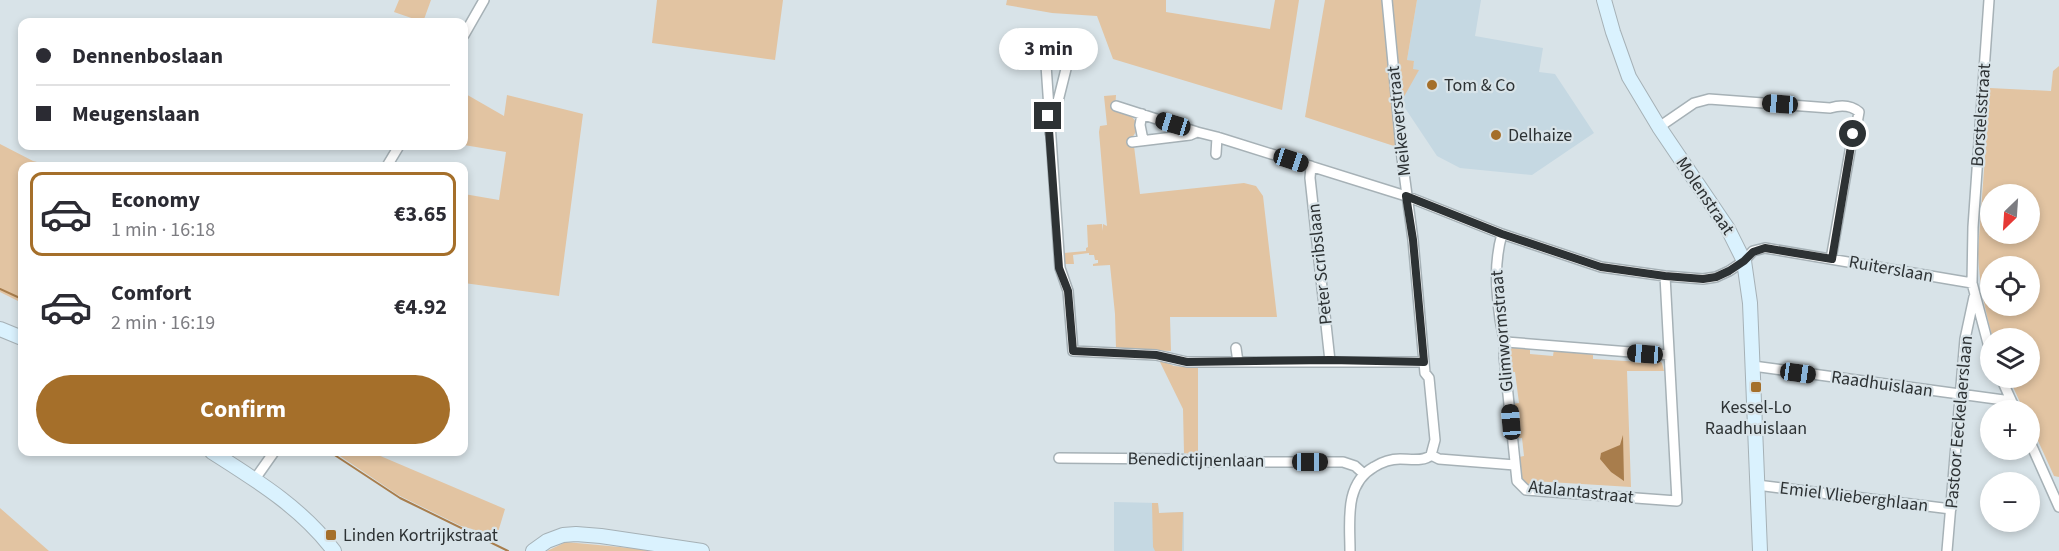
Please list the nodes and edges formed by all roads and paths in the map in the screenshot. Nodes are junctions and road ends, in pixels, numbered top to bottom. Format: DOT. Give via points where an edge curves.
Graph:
graph roads {
  1 [pos="483,0"];
  2 [pos="1387,0"];
  3 [pos="1604,0"];
  4 [pos="1989,0"];
  5 [pos="468,28"];
  6 [pos="1047,81"];
  7 [pos="1062,84"];
  8 [pos="1116,106"];
  9 [pos="1142,114"];
  10 [pos="1659,127"];
  11 [pos="1197,132"];
  12 [pos="1050,133"];
  13 [pos="1217,137"];
  14 [pos="1143,140"];
  15 [pos="1132,141"];
  16 [pos="1216,154"];
  17 [pos="1311,166"];
  18 [pos="1406,196"];
  19 [pos="1502,234"];
  20 [pos="1832,259"];
  21 [pos="1744,261"];
  22 [pos="1665,276"];
  23 [pos="1972,283"];
  24 [pos="1975,294"];
  25 [pos="1983,328"];
  26 [pos="0,329"];
  27 [pos="18,336"];
  28 [pos="1980,338"];
  29 [pos="1965,339"];
  30 [pos="1506,342"];
  31 [pos="1236,348"];
  32 [pos="1668,355"];
  33 [pos="1330,360"];
  34 [pos="1238,362"];
  35 [pos="1424,362"];
  36 [pos="1754,366"];
  37 [pos="1961,395"];
  38 [pos="1997,400"];
  39 [pos="1431,455"];
  40 [pos="218,456"];
  41 [pos="271,456"];
  42 [pos="1059,458"];
  43 [pos="2038,460"];
  44 [pos="1515,465"];
  45 [pos="1364,474"];
  46 [pos="255,479"];
  47 [pos="2059,481"];
  48 [pos="1757,485"];
  49 [pos="2049,485"];
  50 [pos="2059,507"];
  51 [pos="1951,509"];
  52 [pos="334,551"];
  53 [pos="533,551"];
  54 [pos="702,551"];
  55 [pos="1350,551"];
  56 [pos="1760,551"];
  57 [pos="1947,551"];
  1 -- 5 [label="street"];
  2 -- 18 [label="street, Meikeverstraat"];
  3 -- 10 [label="street, Molenstraat" via="1629,77"];
  4 -- 23 [label="street, Borstelsstraat"];
  6 -- 7 [label="street"];
  6 -- 7 [label="street" via="1046,62 1051,56 1061,59 1066,67"];
  6 -- 12 [label="street"];
  7 -- 12 [label="street"];
  8 -- 9 [label="street, Ruiterslaan"];
  9 -- 11 [label="street, Ruiterslaan"];
  9 -- 14 [label="street"];
  10 -- 20 [label="street" via="1694,103 1709,99 1854,107 1859,112"];
  10 -- 21 [label="street, Molenstraat" via="1728,229"];
  11 -- 13 [label="street, Ruiterslaan"];
  11 -- 14 [label="street"];
  12 -- 34 [label="street" via="1059,268 1068,291 1073,351 1156,355 1187,362"];
  13 -- 16 [label="street"];
  13 -- 17 [label="street, Ruiterslaan"];
  14 -- 15 [label="street"];
  17 -- 18 [label="street, Ruiterslaan"];
  17 -- 33 [label="street, Peter Scribslaan"];
  18 -- 19 [label="street, Ruiterslaan"];
  18 -- 35 [label="street, Meikeverstraat"];
  19 -- 22 [label="street, Ruiterslaan" via="1601,267"];
  19 -- 30 [label="street, Glimwormstraat" via="1496,269 1500,321"];
  20 -- 21 [label="street, Ruiterslaan" via="1765,248"];
  20 -- 23 [label="street, Ruiterslaan"];
  21 -- 22 [label="street, Ruiterslaan" via="1716,277"];
  21 -- 36 [label="street, Molenstraat"];
  22 -- 32 [label="street"];
  23 -- 24 [label="street, Borstelsstraat"];
  24 -- 25 [label="street, Borstelsstraat"];
  24 -- 29 [label="street, Pastoor Eeckelaerslaan"];
  26 -- 27 [label="street"];
  28 -- 29 [label="street"];
  29 -- 37 [label="street, Pastoor Eeckelaerslaan"];
  30 -- 32 [label="street"];
  30 -- 44 [label="street, Glimwormstraat" via="1504,356"];
  31 -- 34 [label="street"];
  32 -- 44 [label="street, Atalantastraat" via="1677,501 1526,490 1517,481"];
  33 -- 34 [label="street"];
  33 -- 35 [label="street"];
  35 -- 39 [label="street, Meikeverstraat" via="1435,440"];
  36 -- 37 [label="street, Raadhuislaan"];
  36 -- 48 [label="street, Molenstraat"];
  37 -- 38 [label="street, Raadhuislaan"];
  37 -- 51 [label="street, Pastoor Eeckelaerslaan"];
  39 -- 44 [label="street, Atalantastraat" via="1439,459"];
  39 -- 45 [label="street, Atalantastraat" via="1426,459 1382,463"];
  40 -- 46 [label="street"];
  41 -- 46 [label="street"];
  42 -- 45 [label="street, Benedictijnenlaan" via="1343,462"];
  43 -- 49 [label="street"];
  45 -- 55 [label="street" via="1351,500"];
  46 -- 52 [label="street" via="315,527"];
  47 -- 49 [label="street"];
  48 -- 51 [label="street, Emiel Vlieberghlaan"];
  48 -- 56 [label="street, Molenstraat"];
  49 -- 50 [label="street"];
  51 -- 57 [label="street, Pastoor Eeckelaerslaan"];
  53 -- 54 [label="street" via="563,535 601,536"];
}
